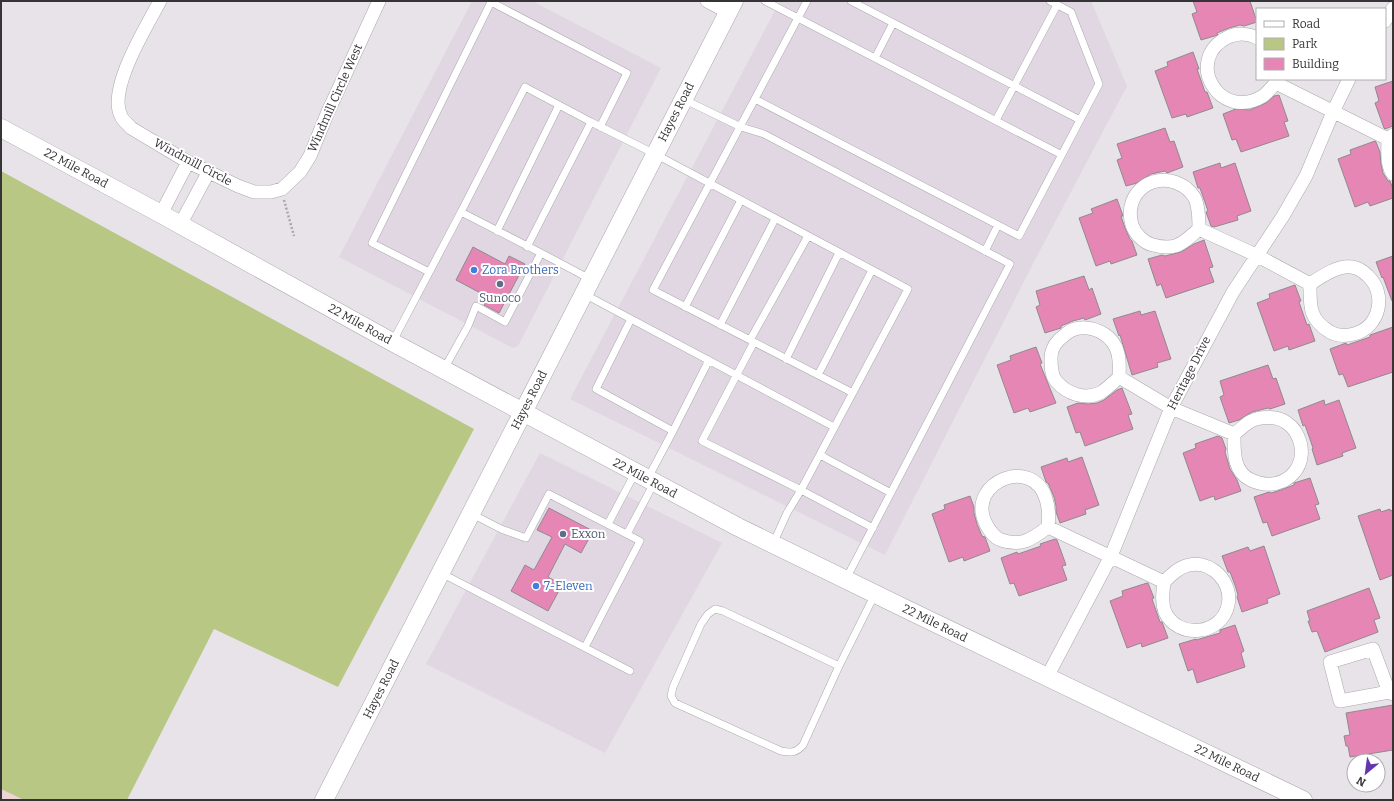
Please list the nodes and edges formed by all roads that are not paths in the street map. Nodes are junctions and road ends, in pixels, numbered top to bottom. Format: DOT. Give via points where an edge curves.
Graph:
graph roads {
  1 [pos="160,1"];
  2 [pos="707,1"];
  3 [pos="765,1"];
  4 [pos="807,1"];
  5 [pos="851,1"];
  6 [pos="377,2"];
  7 [pos="1054,3"];
  8 [pos="731,7"];
  9 [pos="1393,8"];
  10 [pos="798,18"];
  11 [pos="1386,19"];
  12 [pos="893,23"];
  13 [pos="1256,37"];
  14 [pos="875,58"];
  15 [pos="1349,80"];
  16 [pos="1276,81"];
  17 [pos="1014,86"];
  18 [pos="683,99"];
  19 [pos="756,99"];
  20 [pos="559,105"];
  21 [pos="1333,112"];
  22 [pos="996,120"];
  23 [pos="1080,120"];
  24 [pos="591,122"];
  25 [pos="741,126"];
  26 [pos="600,127"];
  27 [pos="1,128"];
  28 [pos="1391,137"];
  29 [pos="655,154"];
  30 [pos="1062,155"];
  31 [pos="188,162"];
  32 [pos="208,173"];
  33 [pos="1393,174"];
  34 [pos="709,183"];
  35 [pos="282,189"];
  36 [pos="741,200"];
  37 [pos="461,212"];
  38 [pos="161,214"];
  39 [pos="775,219"];
  40 [pos="180,225"];
  41 [pos="998,226"];
  42 [pos="1199,229"];
  43 [pos="497,231"];
  44 [pos="808,236"];
  45 [pos="527,247"];
  46 [pos="985,251"];
  47 [pos="541,253"];
  48 [pos="840,253"];
  49 [pos="1256,255"];
  50 [pos="872,270"];
  51 [pos="429,272"];
  52 [pos="1310,284"];
  53 [pos="587,287"];
  54 [pos="686,307"];
  55 [pos="631,319"];
  56 [pos="720,325"];
  57 [pos="752,341"];
  58 [pos="392,342"];
  59 [pos="786,359"];
  60 [pos="709,360"];
  61 [pos="444,370"];
  62 [pos="737,375"];
  63 [pos="818,375"];
  64 [pos="1119,377"];
  65 [pos="853,393"];
  66 [pos="1171,408"];
  67 [pos="522,412"];
  68 [pos="834,427"];
  69 [pos="673,431"];
  70 [pos="1234,434"];
  71 [pos="820,455"];
  72 [pos="646,478"];
  73 [pos="801,490"];
  74 [pos="891,493"];
  75 [pos="471,513"];
  76 [pos="608,524"];
  77 [pos="1048,527"];
  78 [pos="872,528"];
  79 [pos="627,534"];
  80 [pos="772,544"];
  81 [pos="1111,556"];
  82 [pos="441,573"];
  83 [pos="846,580"];
  84 [pos="1164,582"];
  85 [pos="875,594"];
  86 [pos="585,647"];
  87 [pos="839,666"];
  88 [pos="630,671"];
  89 [pos="1047,677"];
  90 [pos="1391,693"];
  91 [pos="324,800"];
  92 [pos="1304,800"];
  1 -- 31 [label="street, Windmill Circle" via="122,78 118,107 121,118 131,128"];
  2 -- 8 [label="street"];
  3 -- 10 [label="lane"];
  4 -- 10 [label="lane"];
  5 -- 12 [label="lane"];
  6 -- 35 [label="street, Windmill Circle West" via="310,156 300,172"];
  7 -- 17 [label="lane"];
  7 -- 23 [label="lane" via="1071,12 1099,84"];
  8 -- 18 [label="street, Hayes Road"];
  9 -- 11 [label="street"];
  10 -- 14 [label="lane"];
  10 -- 19 [label="lane"];
  12 -- 14 [label="lane"];
  12 -- 17 [label="lane"];
  13 -- 16 [label="street" via="1235,34 1219,42 1210,54 1207,70 1210,83 1217,93 1231,101 1245,103 1263,96"];
  14 -- 22 [label="lane"];
  15 -- 21 [label="street, Heritage Drive"];
  16 -- 21 [label="street"];
  17 -- 22 [label="lane"];
  17 -- 23 [label="lane"];
  18 -- 25 [label="lane"];
  18 -- 29 [label="street, Hayes Road"];
  19 -- 25 [label="lane"];
  19 -- 41 [label="lane"];
  20 -- 24 [label="lane"];
  20 -- 37 [label="lane" via="525,87"];
  20 -- 43 [label="lane"];
  21 -- 28 [label="street"];
  21 -- 49 [label="street, Heritage Drive" via="1306,176"];
  22 -- 30 [label="lane"];
  23 -- 30 [label="lane"];
  24 -- 26 [label="lane"];
  24 -- 45 [label="lane"];
  25 -- 34 [label="lane"];
  25 -- 46 [label="lane" via="764,134"];
  26 -- 29 [label="lane"];
  26 -- 51 [label="lane" via="627,73 491,2 372,243"];
  27 -- 38 [label="street, 22 Mile Road"];
  28 -- 33 [label="street" via="1387,154"];
  29 -- 34 [label="lane"];
  29 -- 53 [label="street, Hayes Road"];
  30 -- 41 [label="lane" via="1020,236"];
  31 -- 32 [label="street, Windmill Circle"];
  31 -- 38 [label="street"];
  32 -- 35 [label="street, Windmill Circle" via="254,192"];
  32 -- 40 [label="street"];
  34 -- 36 [label="lane"];
  34 -- 54 [label="lane" via="653,290"];
  36 -- 39 [label="lane"];
  36 -- 54 [label="lane"];
  37 -- 43 [label="lane"];
  37 -- 51 [label="lane"];
  38 -- 40 [label="street, 22 Mile Road"];
  39 -- 44 [label="lane"];
  39 -- 56 [label="lane"];
  40 -- 58 [label="street, 22 Mile Road"];
  41 -- 46 [label="lane"];
  42 -- 42 [label="street" via="1197,204 1191,192 1178,182 1152,182 1134,197 1130,218 1133,229 1149,244 1165,248 1178,245"];
  42 -- 49 [label="street"];
  43 -- 45 [label="lane"];
  44 -- 48 [label="lane"];
  44 -- 57 [label="lane"];
  45 -- 47 [label="lane"];
  46 -- 74 [label="lane" via="1010,264"];
  47 -- 53 [label="lane"];
  47 -- 61 [label="lane" via="505,322 476,306"];
  48 -- 50 [label="lane"];
  48 -- 59 [label="lane"];
  49 -- 52 [label="street"];
  49 -- 66 [label="street, Heritage Drive" via="1233,292"];
  50 -- 63 [label="lane"];
  50 -- 65 [label="lane" via="908,289"];
  51 -- 58 [label="lane"];
  52 -- 52 [label="street" via="1312,312 1320,325 1334,334 1347,336 1361,332 1372,324 1380,298 1374,281 1363,271 1352,267 1338,269"];
  53 -- 55 [label="lane"];
  53 -- 67 [label="street, Hayes Road"];
  54 -- 56 [label="lane"];
  55 -- 60 [label="lane"];
  55 -- 69 [label="lane" via="596,389"];
  56 -- 57 [label="lane"];
  57 -- 59 [label="lane"];
  57 -- 62 [label="lane"];
  58 -- 61 [label="street, 22 Mile Road"];
  59 -- 63 [label="lane"];
  60 -- 62 [label="lane"];
  60 -- 69 [label="lane"];
  61 -- 67 [label="street, 22 Mile Road"];
  62 -- 68 [label="lane"];
  62 -- 73 [label="lane" via="702,441"];
  63 -- 65 [label="lane"];
  64 -- 64 [label="street" via="1120,362 1116,347 1109,337 1097,329 1084,327 1071,330 1057,342 1052,353 1051,368 1056,380 1070,393 1083,396 1099,393"];
  64 -- 66 [label="street"];
  65 -- 68 [label="lane"];
  66 -- 70 [label="street"];
  66 -- 81 [label="street, Heritage Drive"];
  67 -- 72 [label="street, 22 Mile Road"];
  67 -- 75 [label="street, Hayes Road"];
  68 -- 71 [label="lane"];
  69 -- 72 [label="lane"];
  70 -- 70 [label="street" via="1234,454 1239,468 1247,478 1261,484 1274,485 1285,481 1299,467 1302,452 1300,439 1292,426 1279,419 1267,417 1252,421"];
  71 -- 73 [label="lane"];
  71 -- 74 [label="lane"];
  72 -- 76 [label="lane"];
  72 -- 79 [label="lane"];
  72 -- 80 [label="street, 22 Mile Road"];
  73 -- 78 [label="lane"];
  73 -- 80 [label="lane"];
  74 -- 78 [label="lane"];
  75 -- 76 [label="lane" via="501,529 526,538 549,494"];
  75 -- 82 [label="street, Hayes Road"];
  76 -- 79 [label="lane"];
  77 -- 77 [label="street" via="1046,499 1038,485 1027,478 1004,478 991,486 983,499 982,516 989,530 998,538 1011,543 1023,542"];
  77 -- 81 [label="street"];
  78 -- 83 [label="lane"];
  79 -- 86 [label="lane" via="640,541"];
  80 -- 83 [label="street, 22 Mile Road"];
  81 -- 84 [label="street"];
  81 -- 89 [label="street, Heritage Drive"];
  82 -- 86 [label="lane"];
  82 -- 91 [label="street, Hayes Road"];
  83 -- 85 [label="street, 22 Mile Road"];
  84 -- 84 [label="street" via="1162,596 1165,611 1170,620 1179,627 1192,631 1205,630 1219,622 1224,615 1229,594 1224,581 1214,570 1203,565 1190,565 1175,572"];
  85 -- 87 [label="lane"];
  85 -- 89 [label="street, 22 Mile Road"];
  86 -- 88 [label="lane"];
  87 -- 87 [label="lane" via="802,745 797,751 789,753 675,703 671,696 673,686 702,624 708,614 715,610 723,611"];
  89 -- 92 [label="street, 22 Mile Road"];
  90 -- 90 [label="street" via="1373,649 1330,662 1340,701"];
}
